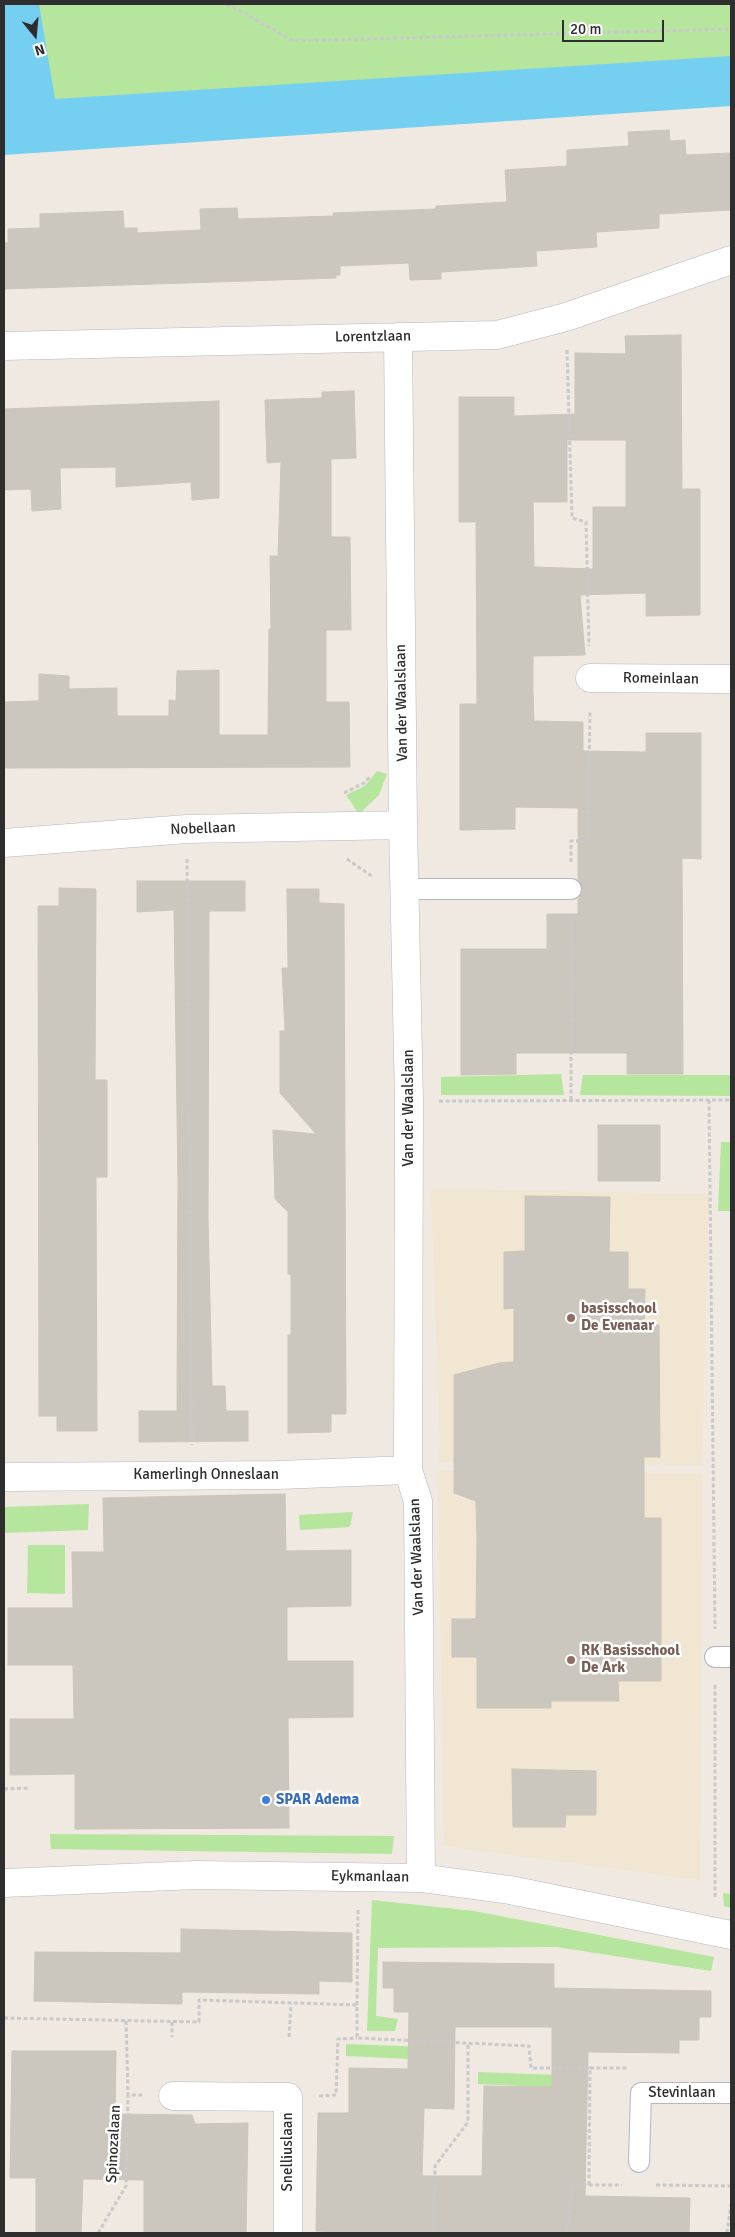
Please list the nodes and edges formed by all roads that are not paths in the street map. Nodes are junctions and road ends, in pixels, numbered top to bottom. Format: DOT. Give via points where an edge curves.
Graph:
graph roads {
  1 [pos="731,260"];
  2 [pos="398,337"];
  3 [pos="4,346"];
  4 [pos="590,678"];
  5 [pos="731,679"];
  6 [pos="403,825"];
  7 [pos="4,843"];
  8 [pos="406,889"];
  9 [pos="571,890"];
  10 [pos="408,1470"];
  11 [pos="4,1478"];
  12 [pos="421,1878"];
  13 [pos="4,1882"];
  14 [pos="723,1934"];
  15 [pos="731,2093"];
  16 [pos="173,2096"];
  17 [pos="640,2162"];
  18 [pos="288,2233"];
  1 -- 2 [label="street, Lorentzlaan" via="566,317 497,335"];
  2 -- 3 [label="street, Lorentzlaan"];
  2 -- 6 [label="street, Van der Waalslaan"];
  4 -- 5 [label="street, Romeinlaan"];
  6 -- 7 [label="street, Nobellaan" via="187,828"];
  6 -- 8 [label="street, Van der Waalslaan"];
  8 -- 9 [label="lane"];
  8 -- 10 [label="street, Van der Waalslaan"];
  10 -- 11 [label="street, Kamerlingh Onneslaan"];
  10 -- 12 [label="street, Van der Waalslaan" via="418,1501"];
  12 -- 13 [label="street, Eykmanlaan" via="196,1875"];
  12 -- 14 [label="street, Eykmanlaan" via="510,1890"];
  15 -- 17 [label="lane, Stevinlaan" via="640,2093"];
  16 -- 18 [label="street, Snelliuslaan" via="288,2097"];
}
